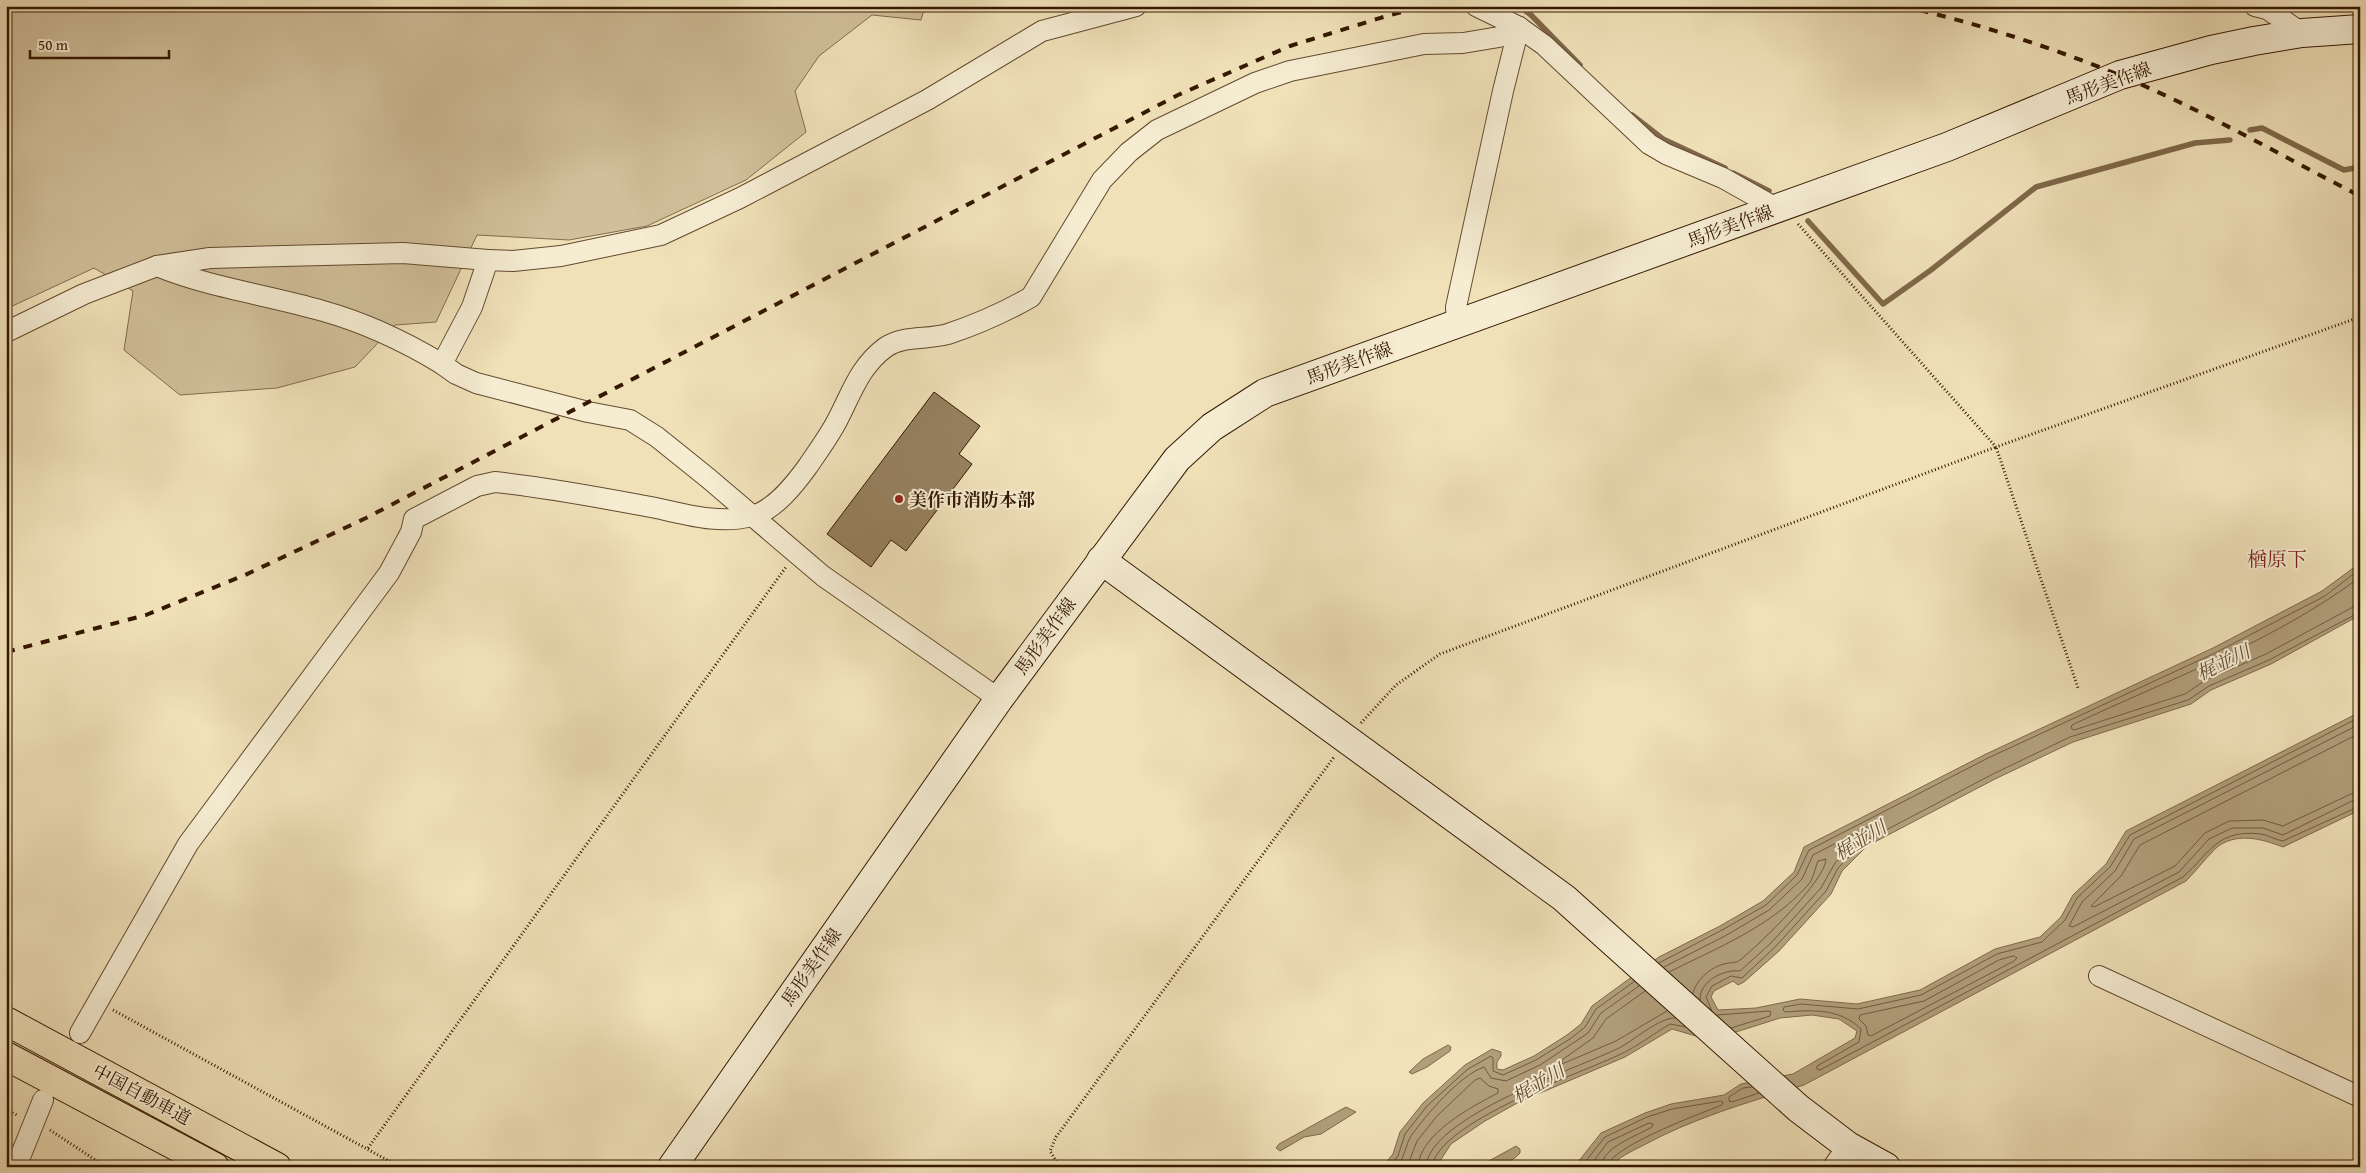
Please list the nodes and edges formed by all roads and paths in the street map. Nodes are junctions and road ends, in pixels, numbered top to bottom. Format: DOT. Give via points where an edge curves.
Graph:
graph roads {
  1 [pos="1136,6"];
  2 [pos="1476,6"];
  3 [pos="2256,6"];
  4 [pos="1519,27"];
  5 [pos="2360,28"];
  6 [pos="2302,33"];
  7 [pos="1778,208"];
  8 [pos="488,260"];
  9 [pos="157,266"];
  10 [pos="2360,317"];
  11 [pos="1457,324"];
  12 [pos="6,332"];
  13 [pos="442,364"];
  14 [pos="1996,447"];
  15 [pos="753,516"];
  16 [pos="796,554"];
  17 [pos="1101,560"];
  18 [pos="2078,688"];
  19 [pos="998,699"];
  20 [pos="1347,739"];
  21 [pos="2099,976"];
  22 [pos="99,1003"];
  23 [pos="6,1021"];
  24 [pos="80,1033"];
  25 [pos="6,1056"];
  26 [pos="2360,1097"];
  27 [pos="43,1100"];
  28 [pos="35,1123"];
  29 [pos="368,1148"];
  30 [pos="1840,1156"];
  31 [pos="16,1167"];
  32 [pos="106,1167"];
  33 [pos="215,1167"];
  34 [pos="277,1167"];
  35 [pos="400,1167"];
  36 [pos="672,1167"];
  37 [pos="1066,1167"];
  38 [pos="1886,1167"];
  1 -- 8 [label="street" via="1042,30 927,100 740,198 661,235 561,256"];
  2 -- 4 [label="street"];
  3 -- 6 [label="street" via="2267,9"];
  4 -- 7 [label="street" via="1544,45 1649,144"];
  4 -- 11 [label="street" via="1456,306"];
  4 -- 15 [label="street" via="1498,37 1463,43 1424,44 1290,71 1255,83 1157,130 1129,152 1102,180 1031,297 948,334 903,339 887,346 862,370 839,418 797,482 771,506"];
  5 -- 6 [label="main road, 馬形美作線"];
  6 -- 7 [label="main road, 馬形美作線" via="2210,50 2120,75 1947,148"];
  7 -- 11 [label="main road, 馬形美作線"];
  7 -- 14 [label="path" via="1798,224"];
  8 -- 9 [label="street" via="394,253 210,258"];
  8 -- 13 [label="street" via="472,306"];
  9 -- 12 [label="street" via="84,294"];
  9 -- 13 [label="street" via="186,278 332,314 403,341"];
  10 -- 14 [label="path"];
  11 -- 17 [label="main road, 馬形美作線" via="1265,393 1212,427 1177,459"];
  13 -- 15 [label="street" via="476,383 630,420"];
  14 -- 18 [label="path"];
  14 -- 20 [label="path" via="1440,654 1396,685"];
  15 -- 16 [label="street"];
  15 -- 22 [label="street" via="723,520 700,517 495,482 477,486 414,519 411,532 390,573 188,844"];
  16 -- 19 [label="street"];
  16 -- 29 [label="path"];
  17 -- 19 [label="main road, 馬形美作線"];
  17 -- 20 [label="main road"];
  19 -- 36 [label="main road, 馬形美作線"];
  20 -- 30 [label="main road" via="1564,898 1798,1108"];
  20 -- 37 [label="path" via="1056,1137 1050,1151 1056,1161"];
  21 -- 26 [label="street"];
  22 -- 24 [label="street"];
  22 -- 29 [label="path"];
  23 -- 34 [label="highway, 中国自動車道"];
  25 -- 33 [label="highway, 中国自動車道"];
  27 -- 28 [label="street"];
  28 -- 31 [label="street"];
  28 -- 32 [label="path" via="60,1135"];
  29 -- 35 [label="path"];
  30 -- 38 [label="main road"];
}
